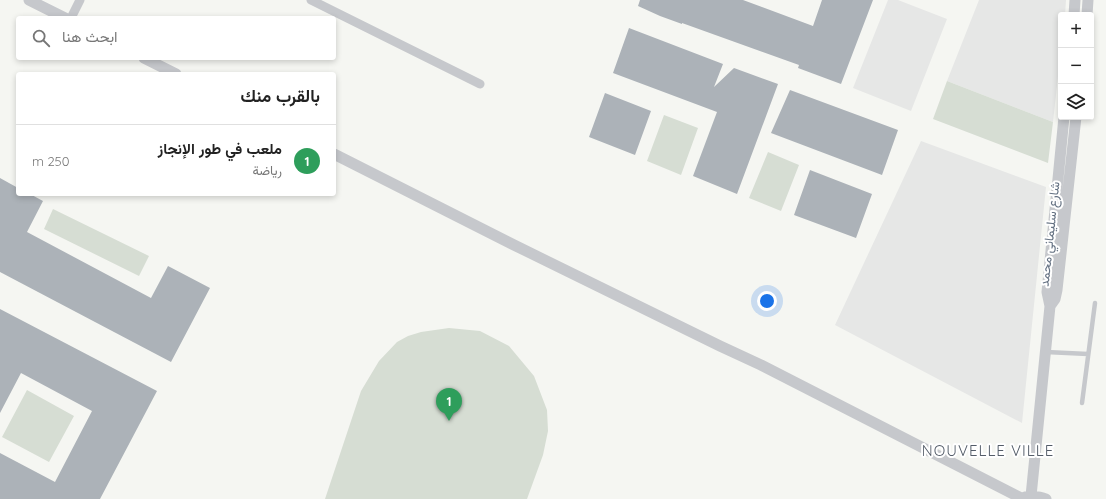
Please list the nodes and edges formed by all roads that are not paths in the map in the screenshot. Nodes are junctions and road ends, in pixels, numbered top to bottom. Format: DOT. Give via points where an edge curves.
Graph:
graph roads {
  1 [pos="29,0"];
  2 [pos="80,0"];
  3 [pos="311,0"];
  4 [pos="1075,0"];
  5 [pos="1088,0"];
  6 [pos="1074,12"];
  7 [pos="1087,12"];
  8 [pos="61,16"];
  9 [pos="72,16"];
  10 [pos="148,60"];
  11 [pos="172,72"];
  12 [pos="480,84"];
  13 [pos="1064,120"];
  14 [pos="1076,120"];
  15 [pos="336,155"];
  16 [pos="1095,303"];
  17 [pos="1050,306"];
  18 [pos="1045,352"];
  19 [pos="1088,354"];
  20 [pos="1082,403"];
  21 [pos="1024,498"];
  22 [pos="1046,499"];
  1 -- 8 [label="street"];
  2 -- 9 [label="street"];
  3 -- 12 [label="street"];
  4 -- 6 [label="street"];
  5 -- 7 [label="street"];
  10 -- 11 [label="street"];
  13 -- 17 [label="street, شارع سليماني محمد" via="1047,292"];
  14 -- 17 [label="street, شارع سليماني محمد" via="1057,290"];
  15 -- 21 [label="street"];
  16 -- 19 [label="lane"];
  17 -- 18 [label="street"];
  18 -- 19 [label="lane"];
  18 -- 21 [label="street"];
  19 -- 20 [label="lane"];
  21 -- 22 [label="street"];
}
